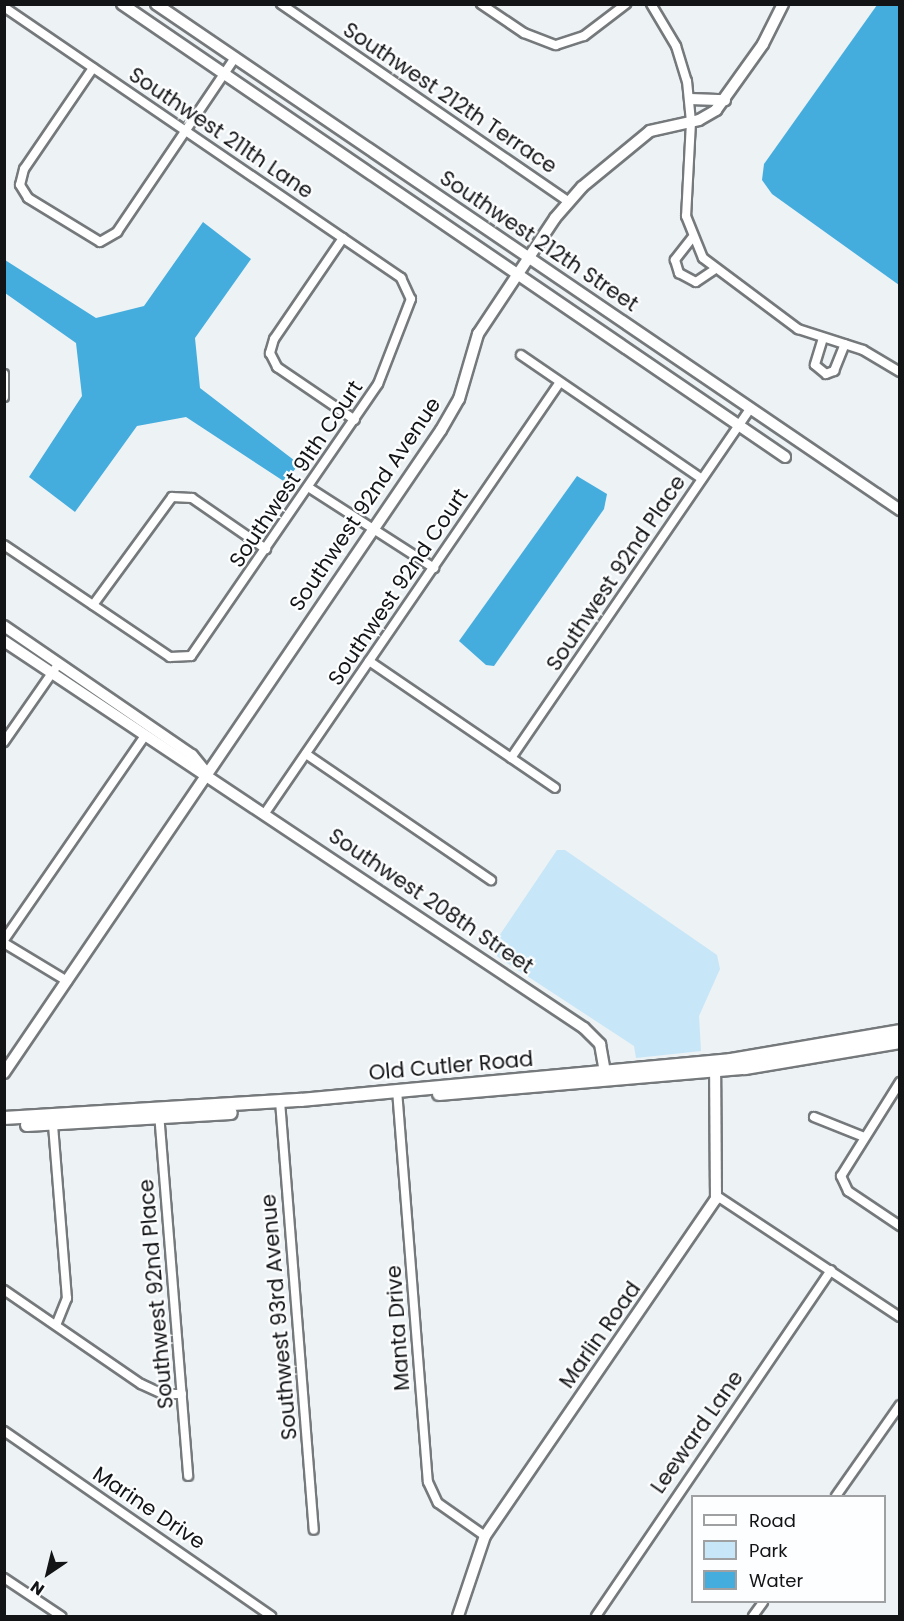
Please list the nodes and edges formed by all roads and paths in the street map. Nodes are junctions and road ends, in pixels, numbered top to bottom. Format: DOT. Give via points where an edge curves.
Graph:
graph roads {
  1 [pos="122,4"];
  2 [pos="156,4"];
  3 [pos="281,4"];
  4 [pos="481,4"];
  5 [pos="626,4"];
  6 [pos="651,4"];
  7 [pos="783,4"];
  8 [pos="4,8"];
  9 [pos="235,58"];
  10 [pos="93,68"];
  11 [pos="224,74"];
  12 [pos="690,99"];
  13 [pos="726,100"];
  14 [pos="691,122"];
  15 [pos="185,131"];
  16 [pos="568,201"];
  17 [pos="343,238"];
  18 [pos="692,238"];
  19 [pos="528,258"];
  20 [pos="714,270"];
  21 [pos="517,274"];
  22 [pos="410,295"];
  23 [pos="823,338"];
  24 [pos="845,344"];
  25 [pos="521,355"];
  26 [pos="900,372"];
  27 [pos="6,376"];
  28 [pos="560,382"];
  29 [pos="4,397"];
  30 [pos="750,409"];
  31 [pos="355,420"];
  32 [pos="739,425"];
  33 [pos="784,457"];
  34 [pos="702,479"];
  35 [pos="308,487"];
  36 [pos="900,510"];
  37 [pos="373,529"];
  38 [pos="4,545"];
  39 [pos="266,549"];
  40 [pos="434,568"];
  41 [pos="93,605"];
  42 [pos="4,626"];
  43 [pos="4,641"];
  44 [pos="369,661"];
  45 [pos="58,663"];
  46 [pos="51,673"];
  47 [pos="144,737"];
  48 [pos="4,742"];
  49 [pos="306,754"];
  50 [pos="511,758"];
  51 [pos="206,773"];
  52 [pos="555,788"];
  53 [pos="265,813"];
  54 [pos="491,880"];
  55 [pos="4,941"];
  56 [pos="67,981"];
  57 [pos="900,1031"];
  58 [pos="900,1042"];
  59 [pos="715,1066"];
  60 [pos="4,1073"];
  61 [pos="605,1076"];
  62 [pos="900,1082"];
  63 [pos="397,1094"];
  64 [pos="280,1105"];
  65 [pos="159,1114"];
  66 [pos="814,1117"];
  67 [pos="4,1118"];
  68 [pos="52,1125"];
  69 [pos="4,1126"];
  70 [pos="864,1137"];
  71 [pos="717,1196"];
  72 [pos="900,1226"];
  73 [pos="831,1270"];
  74 [pos="4,1290"];
  75 [pos="900,1317"];
  76 [pos="56,1325"];
  77 [pos="182,1394"];
  78 [pos="900,1405"];
  79 [pos="4,1431"];
  80 [pos="188,1476"];
  81 [pos="837,1495"];
  82 [pos="314,1530"];
  83 [pos="485,1536"];
  84 [pos="4,1578"];
  85 [pos="762,1603"];
  86 [pos="61,1617"];
  87 [pos="270,1617"];
  88 [pos="458,1617"];
  89 [pos="596,1617"];
  90 [pos="753,1617"];
  1 -- 11 [label="street, Southwest 212th Street"];
  2 -- 9 [label="street, Southwest 212th Street"];
  3 -- 16 [label="street, Southwest 212th Terrace"];
  4 -- 5 [label="street" via="524,33 555,45 584,36"];
  6 -- 12 [label="street" via="676,46"];
  7 -- 13 [label="street, Southwest 92nd Avenue"];
  8 -- 10 [label="street, Southwest 211th Lane"];
  9 -- 11 [label="street"];
  9 -- 19 [label="street, Southwest 212th Street"];
  10 -- 15 [label="street, Southwest 211th Lane"];
  10 -- 15 [label="street" via="24,169 21,188 88,239 100,242 117,232"];
  11 -- 15 [label="street"];
  11 -- 21 [label="street, Southwest 212th Street"];
  12 -- 13 [label="street"];
  12 -- 14 [label="street"];
  13 -- 14 [label="street, Southwest 92nd Avenue" via="710,115"];
  14 -- 16 [label="street, Southwest 92nd Avenue" via="650,131"];
  14 -- 18 [label="street" via="685,205"];
  15 -- 17 [label="street, Southwest 211th Lane"];
  16 -- 19 [label="street, Southwest 92nd Avenue"];
  17 -- 22 [label="street, Southwest 211th Lane" via="401,278"];
  17 -- 31 [label="street" via="274,339 270,353 277,367"];
  18 -- 20 [label="street"];
  18 -- 20 [label="street" via="678,255 676,268 696,282"];
  19 -- 21 [label="street, Southwest 92nd Avenue"];
  19 -- 30 [label="street, Southwest 212th Street"];
  20 -- 23 [label="street" via="789,323"];
  21 -- 32 [label="street, Southwest 212th Street"];
  21 -- 37 [label="street, Southwest 92nd Avenue" via="476,341 453,412"];
  22 -- 31 [label="street, Southwest 91th Court" via="388,365"];
  23 -- 24 [label="street"];
  23 -- 24 [label="street" via="815,365 826,374 834,371"];
  24 -- 26 [label="street"];
  25 -- 28 [label="street"];
  27 -- 29 [label="street"];
  28 -- 34 [label="street"];
  28 -- 40 [label="street, Southwest 92nd Court"];
  30 -- 32 [label="street, Southwest 92nd Place"];
  30 -- 36 [label="street, Southwest 212th Street"];
  31 -- 35 [label="street, Southwest 91th Court"];
  32 -- 33 [label="street, Southwest 212th Street"];
  32 -- 34 [label="street, Southwest 92nd Place"];
  34 -- 50 [label="street, Southwest 92nd Place"];
  35 -- 37 [label="street"];
  35 -- 39 [label="street, Southwest 91th Court"];
  37 -- 40 [label="street"];
  37 -- 51 [label="street, Southwest 92nd Avenue"];
  38 -- 41 [label="street"];
  39 -- 41 [label="street" via="181,495 161,506"];
  39 -- 41 [label="street, Southwest 91th Court" via="200,648 186,658 170,657"];
  40 -- 44 [label="street, Southwest 92nd Court"];
  42 -- 45 [label="street, Southwest 208th Street"];
  43 -- 46 [label="street, Southwest 208th Street"];
  44 -- 49 [label="street, Southwest 92nd Court"];
  44 -- 50 [label="street"];
  45 -- 46 [label="street"];
  45 -- 51 [label="street, Southwest 208th Street" via="192,755"];
  46 -- 47 [label="street, Southwest 208th Street"];
  46 -- 48 [label="street"];
  47 -- 51 [label="street, Southwest 208th Street"];
  47 -- 55 [label="street"];
  49 -- 53 [label="street, Southwest 92nd Court"];
  49 -- 54 [label="street"];
  50 -- 52 [label="street"];
  51 -- 53 [label="street, Southwest 208th Street"];
  51 -- 56 [label="street, Southwest 92nd Avenue"];
  53 -- 61 [label="street, Southwest 208th Street" via="590,1032 600,1044"];
  55 -- 56 [label="street"];
  56 -- 60 [label="street, Southwest 92nd Avenue"];
  57 -- 59 [label="main road, Old Cutler Road"];
  58 -- 59 [label="main road, Old Cutler Road"];
  59 -- 61 [label="main road, Old Cutler Road"];
  59 -- 71 [label="street"];
  61 -- 63 [label="main road, Old Cutler Road"];
  62 -- 70 [label="street"];
  63 -- 64 [label="main road, Old Cutler Road"];
  63 -- 83 [label="street, Manta Drive" via="428,1482 438,1503"];
  64 -- 65 [label="main road, Old Cutler Road"];
  64 -- 82 [label="street, Southwest 93rd Avenue"];
  65 -- 67 [label="main road, Old Cutler Road"];
  65 -- 68 [label="main road, Old Cutler Road"];
  65 -- 77 [label="street, Southwest 92nd Place"];
  66 -- 70 [label="street"];
  68 -- 69 [label="main road, Old Cutler Road"];
  68 -- 76 [label="street" via="67,1298"];
  70 -- 72 [label="street" via="843,1168 841,1182"];
  71 -- 73 [label="street"];
  71 -- 83 [label="street, Marlin Road"];
  73 -- 75 [label="street"];
  73 -- 89 [label="street, Leeward Lane"];
  74 -- 76 [label="street"];
  76 -- 77 [label="street" via="153,1391"];
  77 -- 80 [label="street, Southwest 92nd Place"];
  78 -- 81 [label="street"];
  79 -- 87 [label="street, Marine Drive"];
  83 -- 88 [label="street, Marlin Road"];
  84 -- 86 [label="street"];
  85 -- 90 [label="street"];
}
